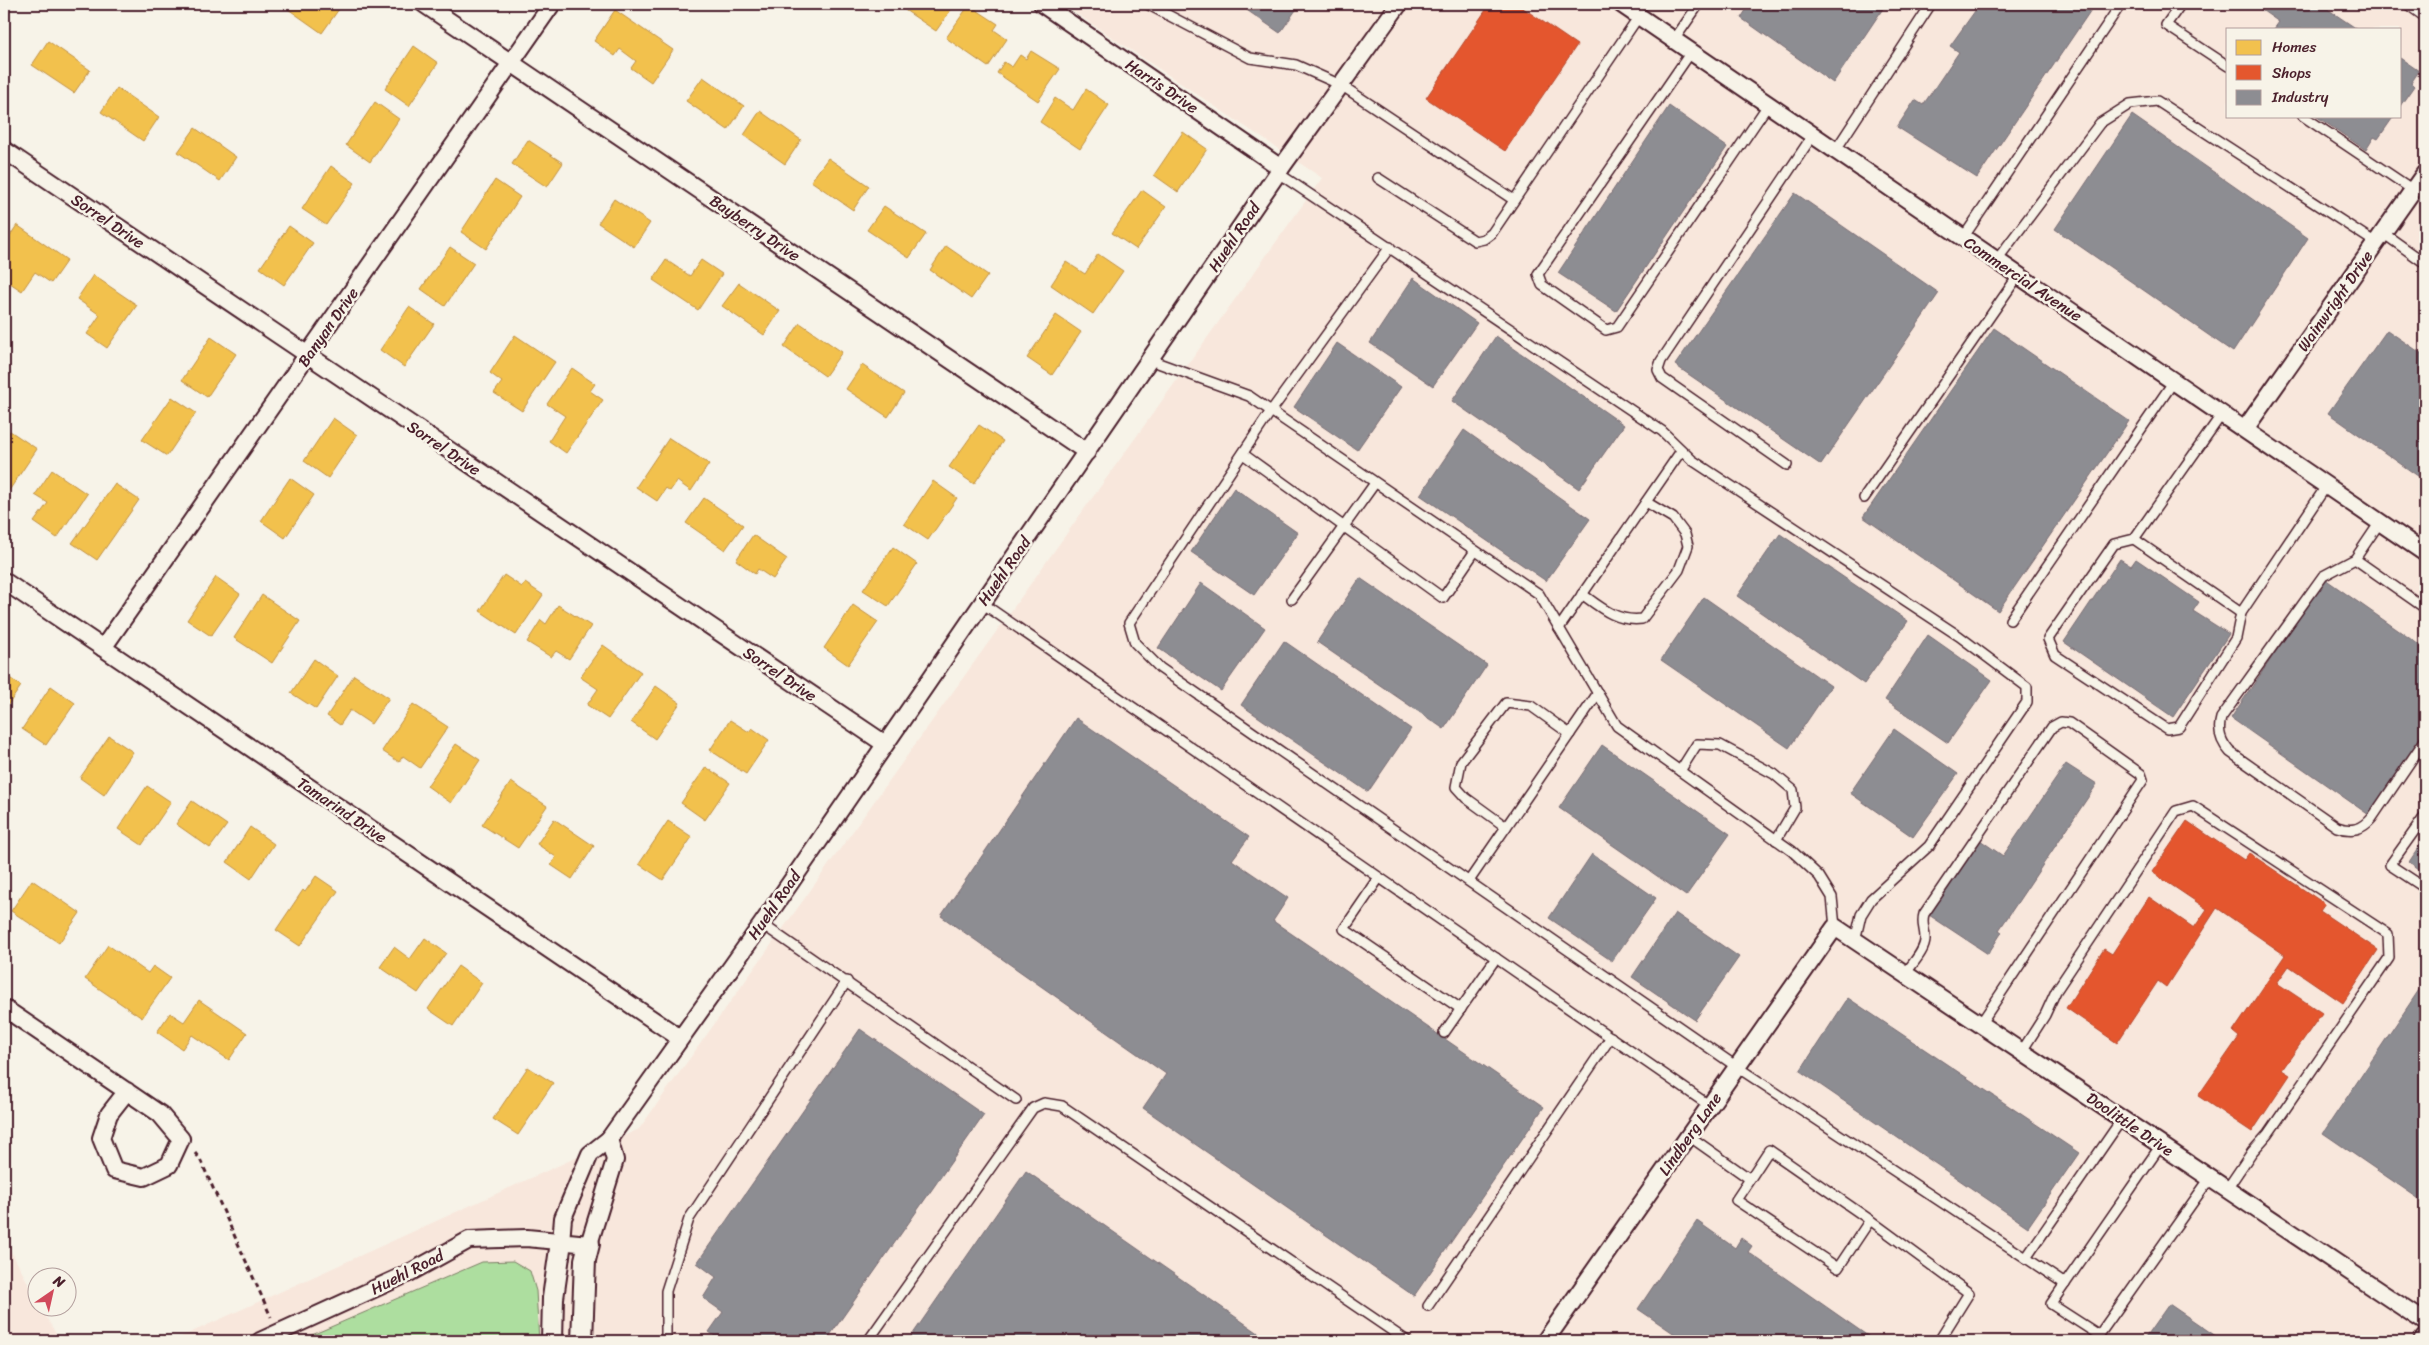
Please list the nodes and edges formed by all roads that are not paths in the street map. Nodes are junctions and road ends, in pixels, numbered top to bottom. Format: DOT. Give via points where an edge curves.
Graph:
graph roads {
  1 [pos="424,4"];
  2 [pos="552,4"];
  3 [pos="1042,4"];
  4 [pos="1147,4"];
  5 [pos="1399,4"];
  6 [pos="1621,4"];
  7 [pos="1699,4"];
  8 [pos="1931,4"];
  9 [pos="2121,4"];
  10 [pos="2181,4"];
  11 [pos="2407,4"];
  12 [pos="1639,16"];
  13 [pos="2425,17"];
  14 [pos="1674,40"];
  15 [pos="1691,52"];
  16 [pos="511,63"];
  17 [pos="2226,65"];
  18 [pos="1341,85"];
  19 [pos="1768,105"];
  20 [pos="2306,118"];
  21 [pos="1813,135"];
  22 [pos="4,150"];
  23 [pos="1835,151"];
  24 [pos="1280,170"];
  25 [pos="2425,173"];
  26 [pos="1378,178"];
  27 [pos="2413,190"];
  28 [pos="1514,200"];
  29 [pos="1963,238"];
  30 [pos="2379,238"];
  31 [pos="1390,247"];
  32 [pos="1996,261"];
  33 [pos="2425,262"];
  34 [pos="2018,276"];
  35 [pos="308,357"];
  36 [pos="1150,360"];
  37 [pos="2174,381"];
  38 [pos="1271,411"];
  39 [pos="2222,414"];
  40 [pos="2245,429"];
  41 [pos="1681,451"];
  42 [pos="1087,452"];
  43 [pos="1243,454"];
  44 [pos="1787,465"];
  45 [pos="1375,482"];
  46 [pos="2327,485"];
  47 [pos="1864,498"];
  48 [pos="1646,502"];
  49 [pos="2380,522"];
  50 [pos="1344,526"];
  51 [pos="2134,539"];
  52 [pos="1475,551"];
  53 [pos="2425,553"];
  54 [pos="2355,559"];
  55 [pos="4,581"];
  56 [pos="1582,594"];
  57 [pos="1292,599"];
  58 [pos="982,603"];
  59 [pos="2425,608"];
  60 [pos="2241,613"];
  61 [pos="2010,620"];
  62 [pos="1559,628"];
  63 [pos="102,648"];
  64 [pos="1598,693"];
  65 [pos="1570,734"];
  66 [pos="2425,740"];
  67 [pos="885,744"];
  68 [pos="1680,771"];
  69 [pos="2425,816"];
  70 [pos="1506,827"];
  71 [pos="1776,840"];
  72 [pos="1379,878"];
  73 [pos="1469,881"];
  74 [pos="2425,888"];
  75 [pos="762,924"];
  76 [pos="1835,927"];
  77 [pos="1855,940"];
  78 [pos="1496,958"];
  79 [pos="1906,974"];
  80 [pos="846,981"];
  81 [pos="4,1008"];
  82 [pos="1461,1009"];
  83 [pos="1981,1023"];
  84 [pos="1444,1033"];
  85 [pos="1611,1037"];
  86 [pos="680,1038"];
  87 [pos="2022,1051"];
  88 [pos="1737,1067"];
  89 [pos="127,1091"];
  90 [pos="1016,1100"];
  91 [pos="1710,1106"];
  92 [pos="2122,1119"];
  93 [pos="1689,1136"];
  94 [pos="609,1139"];
  95 [pos="2161,1145"];
  96 [pos="2210,1178"];
  97 [pos="1750,1179"];
  98 [pos="2226,1189"];
  99 [pos="1870,1220"];
  100 [pos="561,1242"];
  101 [pos="589,1244"];
  102 [pos="2026,1258"];
  103 [pos="2065,1284"];
  104 [pos="1428,1306"];
  105 [pos="2425,1322"];
  106 [pos="2425,1337"];
  107 [pos="260,1341"];
  108 [pos="552,1341"];
  109 [pos="582,1341"];
  110 [pos="666,1341"];
  111 [pos="868,1341"];
  112 [pos="1407,1341"];
  113 [pos="1544,1341"];
  114 [pos="1939,1341"];
  115 [pos="2422,1341"];
  1 -- 16 [label="street, Bayberry Drive"];
  2 -- 16 [label="street, Banyan Drive"];
  3 -- 24 [label="street, Harris Drive"];
  4 -- 18 [label="lane" via="1250,58 1296,65"];
  5 -- 18 [label="street, Huehl Road"];
  6 -- 12 [label="street, Commercial Avenue"];
  7 -- 14 [label="lane"];
  8 -- 23 [label="lane"];
  9 -- 29 [label="lane"];
  10 -- 17 [label="lane" via="2166,25"];
  11 -- 13 [label="lane"];
  12 -- 14 [label="street, Commercial Avenue"];
  12 -- 28 [label="lane"];
  14 -- 15 [label="street, Commercial Avenue"];
  15 -- 19 [label="street, Commercial Avenue"];
  15 -- 19 [label="lane" via="1538,274 1542,285 1606,330 1617,327"];
  16 -- 35 [label="street, Banyan Drive"];
  16 -- 42 [label="street, Bayberry Drive"];
  18 -- 24 [label="street, Huehl Road"];
  18 -- 28 [label="lane"];
  19 -- 21 [label="street, Commercial Avenue"];
  20 -- 27 [label="lane"];
  21 -- 23 [label="street, Commercial Avenue"];
  21 -- 44 [label="lane" via="1658,370 1662,378"];
  22 -- 35 [label="street, Sorrel Drive"];
  23 -- 29 [label="street, Commercial Avenue"];
  24 -- 31 [label="lane"];
  24 -- 36 [label="street, Huehl Road"];
  25 -- 27 [label="street, Wainwright Drive"];
  26 -- 28 [label="lane" via="1475,241 1492,233"];
  27 -- 30 [label="street, Wainwright Drive"];
  29 -- 32 [label="street, Commercial Avenue"];
  30 -- 32 [label="lane" via="2157,101 2130,104 2100,123"];
  30 -- 33 [label="lane"];
  30 -- 40 [label="street, Wainwright Drive"];
  31 -- 38 [label="lane"];
  31 -- 41 [label="lane" via="1662,431"];
  32 -- 34 [label="street, Commercial Avenue"];
  34 -- 37 [label="street, Commercial Avenue"];
  34 -- 47 [label="lane"];
  35 -- 63 [label="street, Banyan Drive"];
  35 -- 67 [label="street, Sorrel Drive"];
  36 -- 38 [label="lane" via="1249,396"];
  36 -- 42 [label="street, Huehl Road"];
  37 -- 39 [label="street, Commercial Avenue"];
  37 -- 61 [label="lane"];
  38 -- 43 [label="lane"];
  38 -- 45 [label="lane"];
  39 -- 40 [label="street, Commercial Avenue"];
  39 -- 51 [label="lane"];
  40 -- 46 [label="street, Commercial Avenue"];
  41 -- 48 [label="lane"];
  41 -- 77 [label="lane" via="1959,636 2027,688 2027,702 1929,846 1870,899 1861,915"];
  42 -- 58 [label="street, Huehl Road"];
  43 -- 50 [label="lane"];
  43 -- 73 [label="lane" via="1129,623 1136,643 1160,668"];
  45 -- 50 [label="lane"];
  45 -- 52 [label="lane"];
  46 -- 49 [label="street, Commercial Avenue"];
  46 -- 60 [label="lane"];
  48 -- 56 [label="lane"];
  48 -- 56 [label="lane" via="1673,518 1685,534 1688,546 1679,570 1642,620 1628,621 1610,614"];
  49 -- 53 [label="street, Commercial Avenue"];
  49 -- 54 [label="lane"];
  50 -- 52 [label="lane" via="1443,598"];
  50 -- 57 [label="lane"];
  51 -- 60 [label="lane"];
  51 -- 60 [label="lane" via="2114,544 2048,639 2055,656 2167,729 2179,727 2236,638"];
  52 -- 62 [label="lane" via="1539,594"];
  54 -- 59 [label="lane"];
  54 -- 66 [label="lane" via="2322,576 2221,718 2220,738 2230,752 2337,827 2352,830 2366,825 2372,818"];
  55 -- 63 [label="street, Tamarind Drive"];
  56 -- 62 [label="lane"];
  58 -- 67 [label="street, Huehl Road"];
  58 -- 72 [label="lane"];
  62 -- 64 [label="lane"];
  63 -- 86 [label="street, Tamarind Drive"];
  64 -- 65 [label="lane"];
  64 -- 68 [label="lane" via="1617,726"];
  65 -- 70 [label="lane"];
  65 -- 70 [label="lane" via="1531,706 1506,703 1461,762 1456,786 1466,798"];
  67 -- 75 [label="street, Huehl Road"];
  68 -- 71 [label="lane"];
  68 -- 71 [label="lane" via="1697,744 1720,745 1774,774 1793,790 1795,808"];
  69 -- 74 [label="lane" via="2390,865"];
  70 -- 73 [label="lane"];
  71 -- 76 [label="lane" via="1818,876 1832,897"];
  72 -- 78 [label="lane"];
  72 -- 82 [label="lane" via="1344,929"];
  73 -- 88 [label="lane"];
  75 -- 80 [label="lane"];
  75 -- 86 [label="street, Huehl Road"];
  76 -- 77 [label="street, Doolittle Drive"];
  76 -- 88 [label="street, Lindberg Lane"];
  77 -- 79 [label="street, Doolittle Drive"];
  78 -- 82 [label="lane"];
  78 -- 85 [label="lane"];
  79 -- 83 [label="street, Doolittle Drive"];
  79 -- 83 [label="lane" via="1925,946 1926,937 1921,924 1924,914 2052,727 2061,722 2069,723 2141,774 2143,780"];
  80 -- 90 [label="lane"];
  80 -- 110 [label="lane" via="688,1219 666,1291"];
  81 -- 89 [label="street"];
  82 -- 84 [label="lane"];
  83 -- 87 [label="street, Doolittle Drive"];
  85 -- 91 [label="lane"];
  85 -- 104 [label="lane"];
  86 -- 94 [label="street, Huehl Road"];
  87 -- 92 [label="street, Doolittle Drive"];
  87 -- 98 [label="lane" via="2045,1015 2056,990 2176,810 2193,806 2388,934 2389,958 2268,1134"];
  88 -- 91 [label="street, Lindberg Lane"];
  88 -- 102 [label="lane"];
  89 -- 89 [label="street" via="160,1114 181,1138 168,1164 144,1177 114,1170 101,1138 109,1114"];
  91 -- 93 [label="street, Lindberg Lane"];
  92 -- 95 [label="street, Doolittle Drive"];
  92 -- 102 [label="lane"];
  93 -- 97 [label="lane"];
  93 -- 113 [label="street, Lindberg Lane"];
  94 -- 100 [label="street, Huehl Road" via="590,1154 563,1218"];
  94 -- 101 [label="street" via="615,1160"];
  95 -- 96 [label="street, Doolittle Drive"];
  95 -- 103 [label="lane"];
  96 -- 98 [label="street, Doolittle Drive"];
  96 -- 103 [label="lane" via="2099,1335 2051,1304"];
  97 -- 99 [label="lane" via="1769,1150"];
  97 -- 99 [label="lane" via="1736,1200 1838,1268"];
  98 -- 105 [label="street, Doolittle Drive"];
  99 -- 114 [label="lane" via="1969,1292"];
  100 -- 101 [label="street, Huehl Road"];
  100 -- 107 [label="street, Huehl Road" via="527,1238 469,1240 409,1273"];
  100 -- 108 [label="street" via="553,1298"];
  101 -- 109 [label="street" via="585,1260"];
  102 -- 103 [label="lane"];
  106 -- 115 [label="street"];
  111 -- 112 [label="lane" via="1027,1116 1033,1108 1044,1103 1062,1106"];
}
